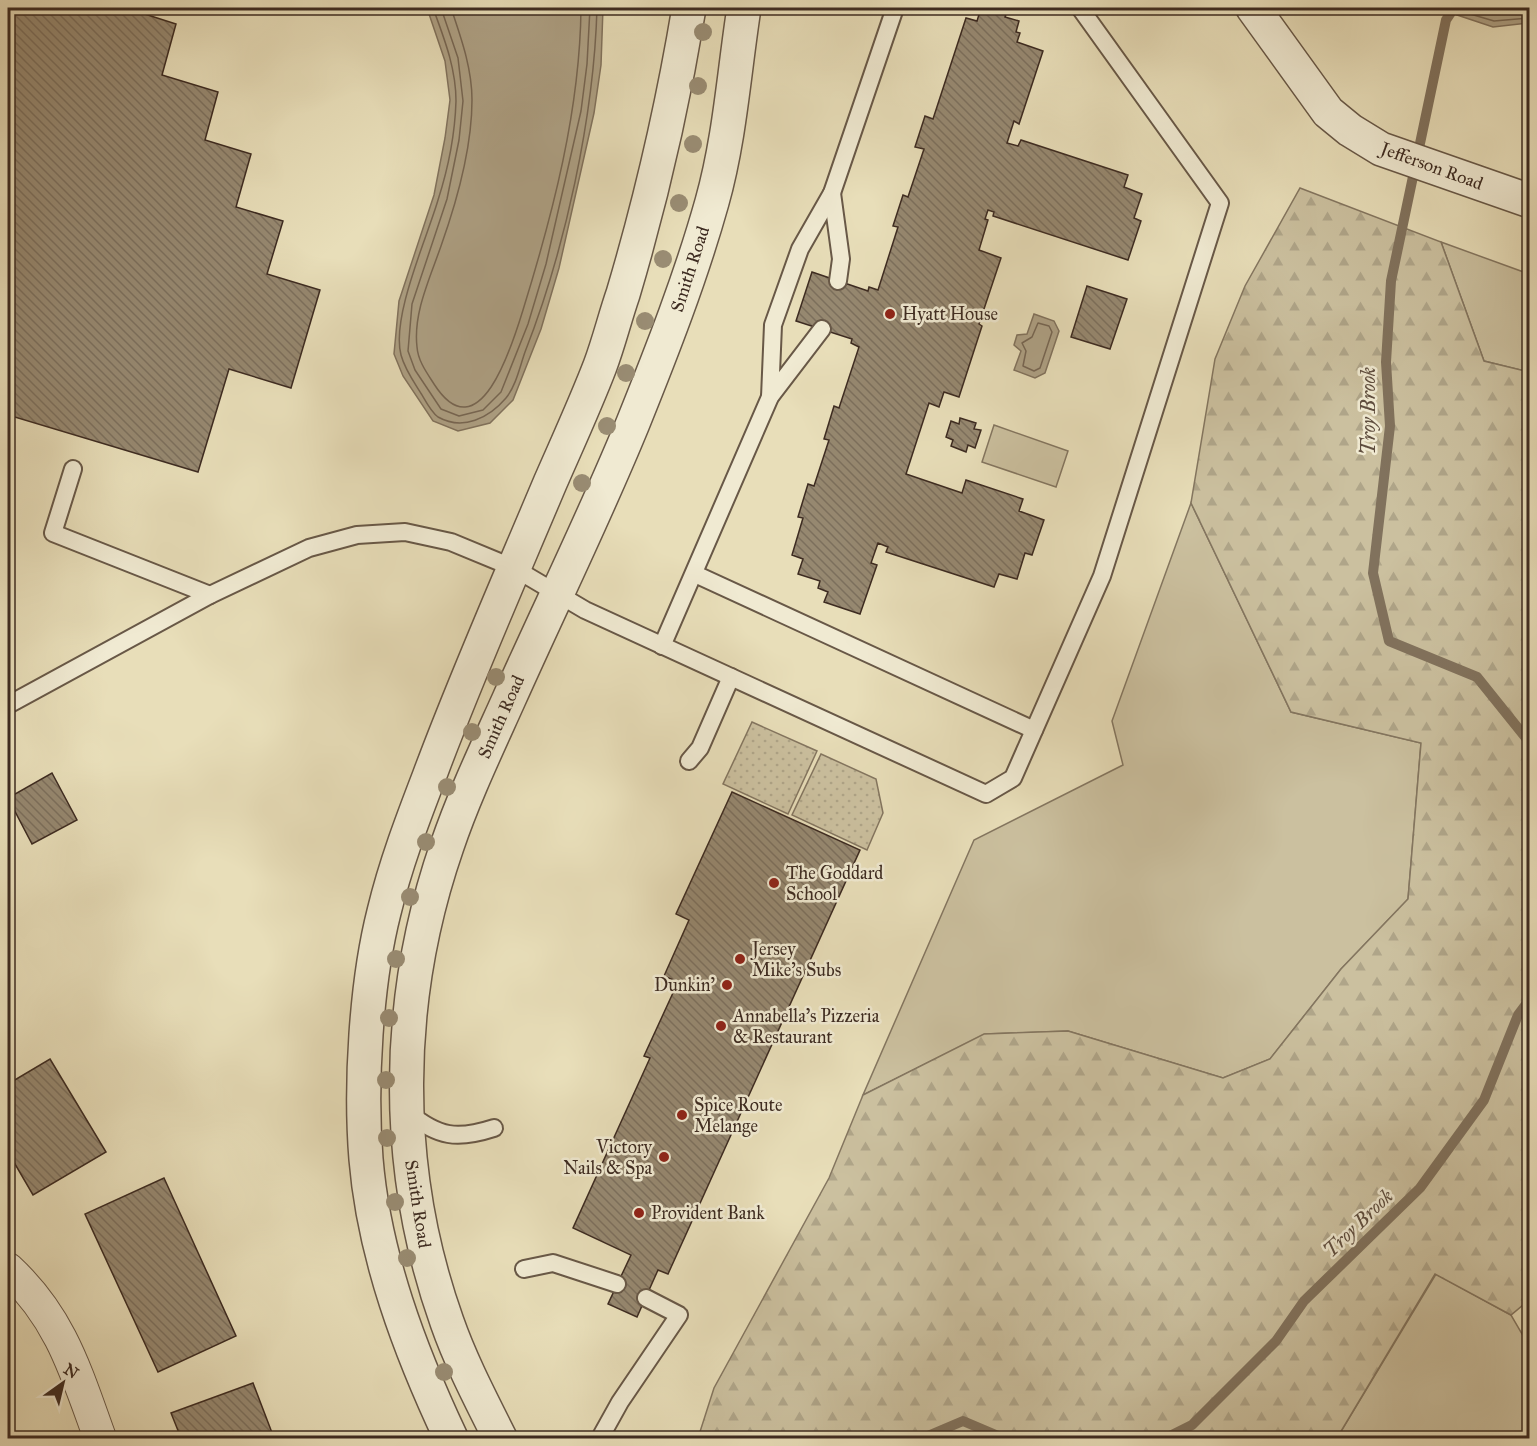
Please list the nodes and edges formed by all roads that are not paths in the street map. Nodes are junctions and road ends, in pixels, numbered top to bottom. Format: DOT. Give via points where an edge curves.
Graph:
graph roads {
  1 [pos="689,8"];
  2 [pos="744,8"];
  3 [pos="895,8"];
  4 [pos="1080,8"];
  5 [pos="1253,8"];
  6 [pos="832,193"];
  7 [pos="1530,201"];
  8 [pos="838,281"];
  9 [pos="822,329"];
  10 [pos="770,398"];
  11 [pos="74,469"];
  12 [pos="514,568"];
  13 [pos="695,574"];
  14 [pos="556,594"];
  15 [pos="210,595"];
  16 [pos="662,646"];
  17 [pos="731,677"];
  18 [pos="8,705"];
  19 [pos="1034,730"];
  20 [pos="688,761"];
  21 [pos="406,1111"];
  22 [pos="494,1128"];
  23 [pos="8,1269"];
  24 [pos="524,1269"];
  25 [pos="617,1284"];
  26 [pos="646,1298"];
  27 [pos="602,1435"];
  28 [pos="100,1438"];
  29 [pos="451,1438"];
  30 [pos="501,1438"];
  1 -- 12 [label="street" via="674,99 637,248 601,364"];
  2 -- 14 [label="street, Smith Road" via="727,134 712,201 636,416"];
  3 -- 6 [label="lane"];
  4 -- 19 [label="lane" via="1220,204 1102,576"];
  5 -- 7 [label="street, Jefferson Road" via="1328,112 1350,130 1381,149"];
  6 -- 8 [label="lane" via="841,259"];
  6 -- 10 [label="lane" via="800,249 773,325"];
  9 -- 10 [label="lane"];
  10 -- 13 [label="lane"];
  11 -- 15 [label="lane" via="53,533"];
  12 -- 14 [label="lane"];
  12 -- 15 [label="lane" via="451,542 405,532 357,535 309,548"];
  12 -- 29 [label="street" via="399,855 382,916 372,978 363,1093 366,1161 389,1278 423,1379"];
  13 -- 16 [label="lane"];
  13 -- 19 [label="lane"];
  14 -- 16 [label="lane"];
  14 -- 21 [label="street, Smith Road" via="446,847 414,975 407,1038"];
  15 -- 18 [label="lane"];
  16 -- 17 [label="lane"];
  17 -- 19 [label="lane" via="987,794 1013,778"];
  17 -- 20 [label="lane" via="700,748"];
  21 -- 22 [label="lane" via="428,1129 447,1135"];
  21 -- 30 [label="street, Smith Road" via="416,1204 427,1259 460,1357"];
  23 -- 28 [label="street" via="26,1286 64,1340"];
  24 -- 25 [label="lane" via="553,1263"];
  26 -- 27 [label="lane" via="679,1315"];
}
